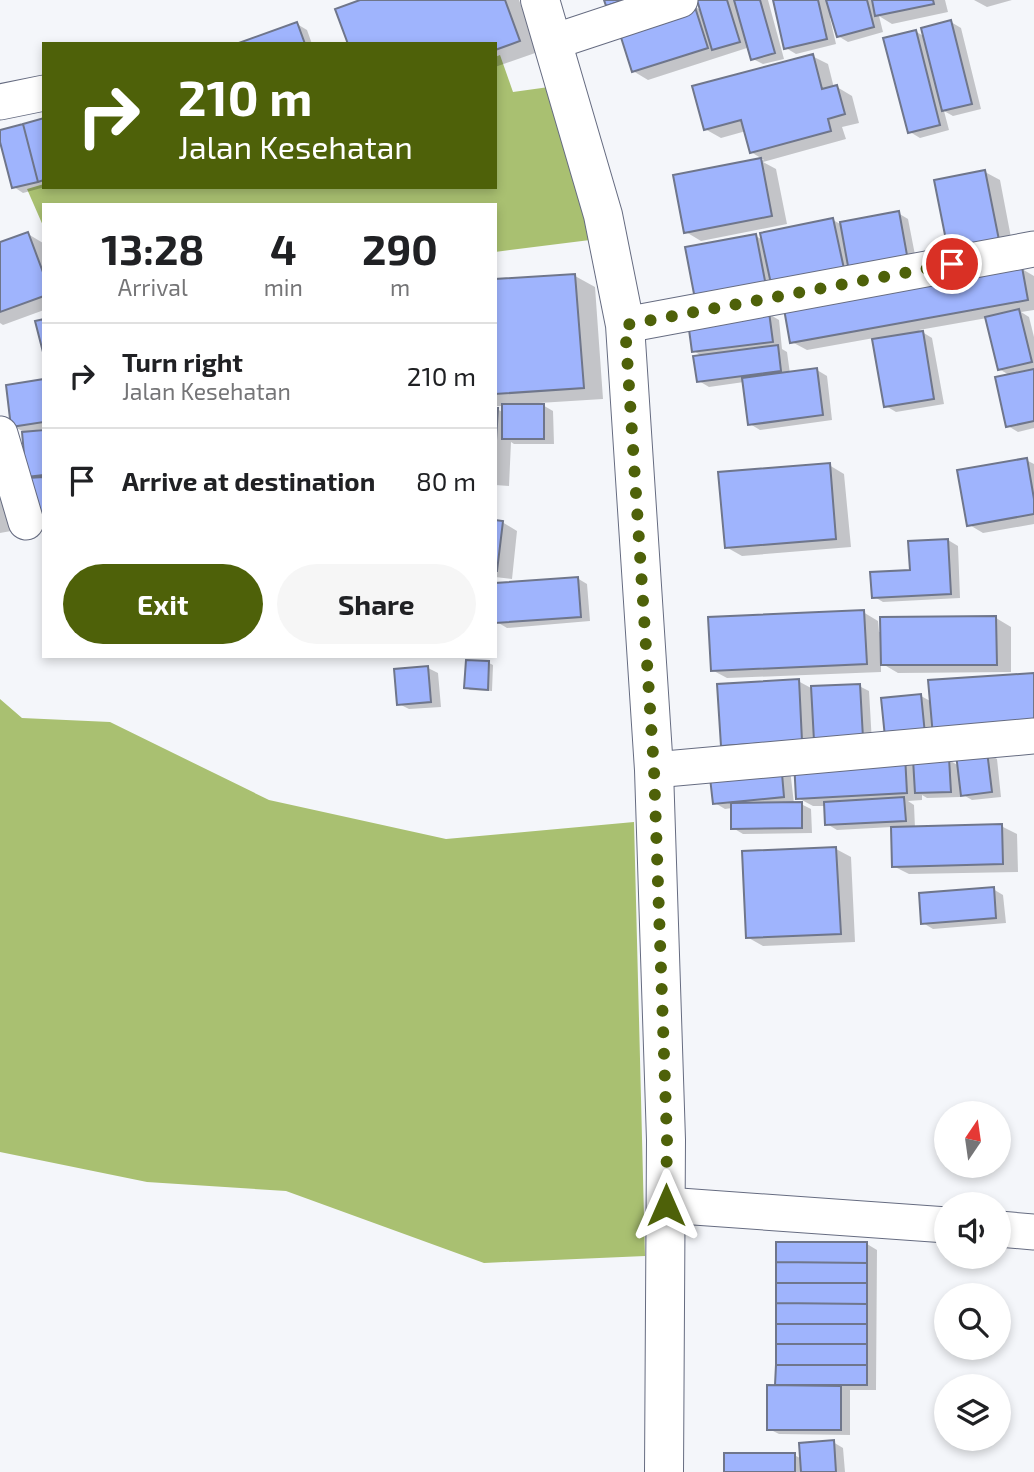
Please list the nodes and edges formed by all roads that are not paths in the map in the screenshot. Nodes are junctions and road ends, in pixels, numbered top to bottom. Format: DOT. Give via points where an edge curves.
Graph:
graph roads {
  1 [pos="540,0"];
  2 [pos="680,0"];
  3 [pos="554,42"];
  4 [pos="42,93"];
  5 [pos="0,102"];
  6 [pos="1034,248"];
  7 [pos="625,325"];
  8 [pos="0,434"];
  9 [pos="26,522"];
  10 [pos="1034,736"];
  11 [pos="654,770"];
  12 [pos="666,1205"];
  13 [pos="934,1224"];
  14 [pos="1011,1230"];
  15 [pos="1034,1232"];
  16 [pos="664,1472"];
  1 -- 3 [label="main road"];
  2 -- 3 [label="street"];
  3 -- 7 [label="main road" via="603,215"];
  4 -- 5 [label="street"];
  6 -- 7 [label="street"];
  7 -- 11 [label="main road"];
  8 -- 9 [label="street"];
  10 -- 11 [label="street"];
  11 -- 12 [label="main road"];
  12 -- 13 [label="street"];
  12 -- 16 [label="main road"];
  14 -- 15 [label="street"];
}
